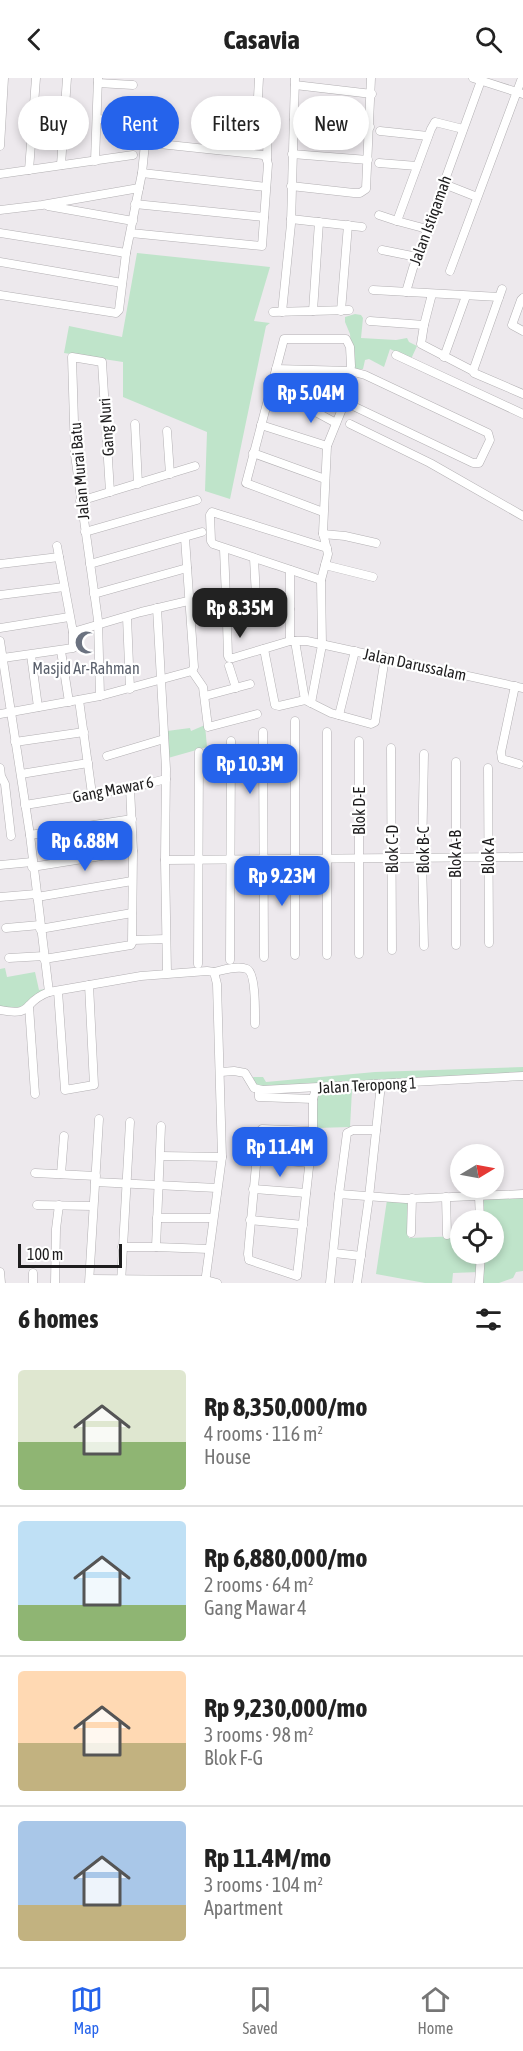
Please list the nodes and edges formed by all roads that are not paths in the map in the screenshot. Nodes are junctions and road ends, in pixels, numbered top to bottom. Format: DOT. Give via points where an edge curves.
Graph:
graph roads {
  1 [pos="4,78"];
  2 [pos="36,78"];
  3 [pos="67,78"];
  4 [pos="259,78"];
  5 [pos="371,78"];
  6 [pos="522,78"];
  7 [pos="479,79"];
  8 [pos="98,81"];
  9 [pos="295,81"];
  10 [pos="133,85"];
  11 [pos="520,93"];
  12 [pos="372,94"];
  13 [pos="295,96"];
  14 [pos="97,119"];
  15 [pos="101,119"];
  16 [pos="370,127"];
  17 [pos="463,129"];
  18 [pos="380,131"];
  19 [pos="428,136"];
  20 [pos="293,137"];
  21 [pos="0,146"];
  22 [pos="292,154"];
  23 [pos="134,155"];
  24 [pos="267,159"];
  25 [pos="368,160"];
  26 [pos="95,161"];
  27 [pos="379,163"];
  28 [pos="61,165"];
  29 [pos="417,166"];
  30 [pos="29,170"];
  31 [pos="142,173"];
  32 [pos="0,174"];
  33 [pos="444,184"];
  34 [pos="291,186"];
  35 [pos="266,187"];
  36 [pos="139,188"];
  37 [pos="477,196"];
  38 [pos="135,204"];
  39 [pos="42,205"];
  40 [pos="0,210"];
  41 [pos="379,215"];
  42 [pos="264,217"];
  43 [pos="291,219"];
  44 [pos="133,221"];
  45 [pos="397,221"];
  46 [pos="320,222"];
  47 [pos="348,225"];
  48 [pos="362,227"];
  49 [pos="428,229"];
  50 [pos="0,232"];
  51 [pos="130,233"];
  52 [pos="382,250"];
  53 [pos="126,253"];
  54 [pos="417,257"];
  55 [pos="0,261"];
  56 [pos="450,271"];
  57 [pos="122,283"];
  58 [pos="373,290"];
  59 [pos="406,292"];
  60 [pos="432,294"];
  61 [pos="0,295"];
  62 [pos="466,296"];
  63 [pos="523,298"];
  64 [pos="313,311"];
  65 [pos="273,312"];
  66 [pos="282,312"];
  67 [pos="370,321"];
  68 [pos="424,325"];
  69 [pos="523,331"];
  70 [pos="396,356"];
  71 [pos="444,357"];
  72 [pos="276,369"];
  73 [pos="473,370"];
  74 [pos="350,371"];
  75 [pos="72,376"];
  76 [pos="523,394"];
  77 [pos="268,400"];
  78 [pos="297,402"];
  79 [pos="344,404"];
  80 [pos="523,414"];
  81 [pos="336,423"];
  82 [pos="135,424"];
  83 [pos="350,424"];
  84 [pos="261,425"];
  85 [pos="167,432"];
  86 [pos="327,446"];
  87 [pos="253,453"];
  88 [pos="195,466"];
  89 [pos="170,474"];
  90 [pos="325,479"];
  91 [pos="138,484"];
  92 [pos="110,492"];
  93 [pos="196,500"];
  94 [pos="80,501"];
  95 [pos="323,512"];
  96 [pos="523,516"];
  97 [pos="85,532"];
  98 [pos="202,532"];
  99 [pos="323,534"];
  100 [pos="185,538"];
  101 [pos="376,543"];
  102 [pos="57,546"];
  103 [pos="327,548"];
  104 [pos="224,549"];
  105 [pos="59,557"];
  106 [pos="254,558"];
  107 [pos="0,564"];
  108 [pos="90,564"];
  109 [pos="325,565"];
  110 [pos="187,568"];
  111 [pos="290,570"];
  112 [pos="373,577"];
  113 [pos="321,580"];
  114 [pos="64,587"];
  115 [pos="94,594"];
  116 [pos="0,595"];
  117 [pos="188,601"];
  118 [pos="157,608"];
  119 [pos="290,609"];
  120 [pos="257,616"];
  121 [pos="69,617"];
  122 [pos="127,617"];
  123 [pos="227,623"];
  124 [pos="97,626"];
  125 [pos="0,628"];
  126 [pos="73,632"];
  127 [pos="0,641"];
  128 [pos="293,641"];
  129 [pos="322,645"];
  130 [pos="264,649"];
  131 [pos="62,651"];
  132 [pos="355,651"];
  133 [pos="31,655"];
  134 [pos="385,657"];
  135 [pos="3,658"];
  136 [pos="229,666"];
  137 [pos="192,671"];
  138 [pos="161,680"];
  139 [pos="250,684"];
  140 [pos="519,687"];
  141 [pos="130,688"];
  142 [pos="236,688"];
  143 [pos="100,696"];
  144 [pos="205,696"];
  145 [pos="79,700"];
  146 [pos="308,701"];
  147 [pos="69,702"];
  148 [pos="38,707"];
  149 [pos="11,712"];
  150 [pos="0,714"];
  151 [pos="257,714"];
  152 [pos="339,715"];
  153 [pos="295,722"];
  154 [pos="84,732"];
  155 [pos="263,732"];
  156 [pos="327,732"];
  157 [pos="164,739"];
  158 [pos="231,741"];
  159 [pos="359,741"];
  160 [pos="15,742"];
  161 [pos="391,748"];
  162 [pos="199,752"];
  163 [pos="424,754"];
  164 [pos="107,756"];
  165 [pos="456,762"];
  166 [pos="88,763"];
  167 [pos="519,764"];
  168 [pos="0,768"];
  169 [pos="488,768"];
  170 [pos="21,774"];
  171 [pos="0,776"];
  172 [pos="166,779"];
  173 [pos="130,788"];
  174 [pos="92,794"];
  175 [pos="25,805"];
  176 [pos="132,819"];
  177 [pos="30,835"];
  178 [pos="11,836"];
  179 [pos="133,851"];
  180 [pos="455,857"];
  181 [pos="488,857"];
  182 [pos="523,857"];
  183 [pos="326,858"];
  184 [pos="359,858"];
  185 [pos="392,858"];
  186 [pos="422,858"];
  187 [pos="197,859"];
  188 [pos="231,859"];
  189 [pos="263,859"];
  190 [pos="294,859"];
  191 [pos="165,860"];
  192 [pos="0,865"];
  193 [pos="32,865"];
  194 [pos="132,881"];
  195 [pos="36,896"];
  196 [pos="0,897"];
  197 [pos="132,913"];
  198 [pos="40,927"];
  199 [pos="6,928"];
  200 [pos="166,939"];
  201 [pos="132,943"];
  202 [pos="489,943"];
  203 [pos="456,945"];
  204 [pos="424,946"];
  205 [pos="392,950"];
  206 [pos="359,954"];
  207 [pos="294,955"];
  208 [pos="327,955"];
  209 [pos="264,957"];
  210 [pos="9,958"];
  211 [pos="44,958"];
  212 [pos="230,960"];
  213 [pos="198,964"];
  214 [pos="214,972"];
  215 [pos="167,973"];
  216 [pos="89,986"];
  217 [pos="58,991"];
  218 [pos="49,992"];
  219 [pos="28,1006"];
  220 [pos="0,1010"];
  221 [pos="255,1024"];
  222 [pos="221,1072"];
  223 [pos="523,1076"];
  224 [pos="381,1084"];
  225 [pos="316,1088"];
  226 [pos="259,1090"];
  227 [pos="35,1094"];
  228 [pos="314,1099"];
  229 [pos="99,1119"];
  230 [pos="130,1122"];
  231 [pos="161,1126"];
  232 [pos="376,1130"];
  233 [pos="313,1131"];
  234 [pos="64,1136"];
  235 [pos="162,1156"];
  236 [pos="222,1157"];
  237 [pos="256,1158"];
  238 [pos="309,1163"];
  239 [pos="35,1173"];
  240 [pos="61,1174"];
  241 [pos="95,1179"];
  242 [pos="128,1185"];
  243 [pos="159,1186"];
  244 [pos="217,1188"];
  245 [pos="253,1189"];
  246 [pos="306,1193"];
  247 [pos="339,1194"];
  248 [pos="523,1194"];
  249 [pos="504,1195"];
  250 [pos="450,1196"];
  251 [pos="369,1197"];
  252 [pos="446,1197"];
  253 [pos="412,1198"];
  254 [pos="37,1205"];
  255 [pos="59,1205"];
  256 [pos="93,1206"];
  257 [pos="157,1218"];
  258 [pos="213,1218"];
  259 [pos="250,1220"];
  260 [pos="303,1225"];
  261 [pos="411,1233"];
  262 [pos="447,1235"];
  263 [pos="122,1247"];
  264 [pos="156,1247"];
  265 [pos="209,1249"];
  266 [pos="334,1253"];
  267 [pos="361,1256"];
  268 [pos="480,1264"];
  269 [pos="0,1272"];
  270 [pos="33,1273"];
  271 [pos="90,1281"];
  272 [pos="121,1281"];
  273 [pos="206,1281"];
  274 [pos="1,1283"];
  275 [pos="33,1283"];
  276 [pos="55,1283"];
  277 [pos="216,1283"];
  278 [pos="330,1283"];
  279 [pos="357,1283"];
  280 [pos="479,1283"];
  1 -- 21 [label="street"];
  2 -- 30 [label="street"];
  3 -- 28 [label="street"];
  4 -- 24 [label="street" via="257,117 268,121"];
  5 -- 12 [label="street"];
  6 -- 11 [label="street"];
  7 -- 11 [label="street"];
  7 -- 17 [label="street, Jalan Istiqamah"];
  8 -- 10 [label="street"];
  8 -- 14 [label="street"];
  9 -- 12 [label="street"];
  9 -- 13 [label="street"];
  11 -- 37 [label="street"];
  12 -- 16 [label="street"];
  14 -- 15 [label="street"];
  14 -- 26 [label="street"];
  16 -- 25 [label="street"];
  17 -- 19 [label="street" via="435,122"];
  17 -- 33 [label="street, Jalan Istiqamah"];
  18 -- 19 [label="street"];
  19 -- 29 [label="street"];
  20 -- 22 [label="street"];
  22 -- 25 [label="street"];
  22 -- 34 [label="street"];
  23 -- 26 [label="street"];
  24 -- 31 [label="street" via="263,155 150,143 144,147"];
  24 -- 35 [label="street"];
  25 -- 34 [label="street" via="366,189 360,193"];
  26 -- 28 [label="street"];
  27 -- 29 [label="street"];
  28 -- 30 [label="street"];
  29 -- 45 [label="street"];
  30 -- 32 [label="street"];
  31 -- 35 [label="street"];
  31 -- 36 [label="street"];
  33 -- 37 [label="street"];
  33 -- 49 [label="street, Jalan Istiqamah"];
  34 -- 43 [label="street"];
  35 -- 42 [label="street"];
  36 -- 38 [label="street"];
  36 -- 39 [label="street"];
  37 -- 56 [label="street"];
  38 -- 42 [label="street"];
  38 -- 44 [label="street"];
  39 -- 40 [label="street"];
  39 -- 44 [label="street"];
  41 -- 45 [label="street"];
  42 -- 51 [label="street" via="263,244 259,247"];
  43 -- 46 [label="street"];
  43 -- 66 [label="street"];
  44 -- 51 [label="street"];
  45 -- 49 [label="street"];
  46 -- 47 [label="street"];
  46 -- 64 [label="street"];
  47 -- 48 [label="street"];
  47 -- 64 [label="street" via="345,310"];
  49 -- 54 [label="street, Jalan Istiqamah"];
  50 -- 53 [label="street"];
  51 -- 53 [label="street"];
  52 -- 54 [label="street"];
  53 -- 57 [label="street"];
  54 -- 59 [label="street, Jalan Istiqamah"];
  55 -- 57 [label="street"];
  57 -- 61 [label="street" via="116,313"];
  58 -- 59 [label="street"];
  59 -- 60 [label="street"];
  60 -- 62 [label="street"];
  60 -- 68 [label="street"];
  62 -- 71 [label="street"];
  62 -- 73 [label="street" via="500,293"];
  63 -- 69 [label="street" via="512,322 513,327"];
  64 -- 66 [label="street"];
  65 -- 66 [label="street"];
  67 -- 68 [label="street"];
  68 -- 71 [label="street" via="422,344"];
  70 -- 80 [label="street"];
  71 -- 73 [label="street"];
  72 -- 74 [label="street"];
  72 -- 74 [label="street" via="284,339 346,339 351,347"];
  72 -- 77 [label="street"];
  73 -- 76 [label="street"];
  74 -- 79 [label="street"];
  74 -- 79 [label="street" via="488,433 490,440 479,463 473,464"];
  75 -- 92 [label="street, Gang Nuri" via="72,357 102,362"];
  75 -- 94 [label="street, Jalan Murai Batu"];
  77 -- 78 [label="street"];
  77 -- 84 [label="street"];
  78 -- 79 [label="street"];
  78 -- 81 [label="street"];
  79 -- 81 [label="street"];
  81 -- 86 [label="street"];
  82 -- 91 [label="street"];
  83 -- 96 [label="street" via="430,463"];
  84 -- 86 [label="street"];
  84 -- 87 [label="street"];
  85 -- 89 [label="street"];
  86 -- 90 [label="street"];
  87 -- 90 [label="street"];
  87 -- 95 [label="street" via="246,484"];
  88 -- 89 [label="street"];
  89 -- 91 [label="street"];
  90 -- 95 [label="street"];
  91 -- 92 [label="street"];
  92 -- 94 [label="street"];
  93 -- 97 [label="street"];
  94 -- 97 [label="street, Jalan Murai Batu"];
  95 -- 99 [label="street"];
  97 -- 108 [label="street, Jalan Murai Batu"];
  98 -- 100 [label="street"];
  99 -- 101 [label="street"];
  99 -- 103 [label="street"];
  100 -- 108 [label="street"];
  100 -- 110 [label="street"];
  102 -- 105 [label="street"];
  103 -- 104 [label="street" via="212,512 211,541"];
  103 -- 109 [label="street"];
  104 -- 106 [label="street"];
  104 -- 123 [label="street"];
  105 -- 107 [label="street"];
  105 -- 114 [label="street"];
  106 -- 111 [label="street"];
  106 -- 120 [label="street"];
  108 -- 115 [label="street, Jalan Murai Batu"];
  109 -- 112 [label="street"];
  109 -- 113 [label="street"];
  110 -- 115 [label="street"];
  110 -- 117 [label="street"];
  111 -- 113 [label="street"];
  111 -- 119 [label="street"];
  113 -- 129 [label="street"];
  114 -- 116 [label="street"];
  114 -- 121 [label="street"];
  115 -- 124 [label="street, Jalan Murai Batu"];
  117 -- 118 [label="street"];
  117 -- 137 [label="street"];
  118 -- 122 [label="street"];
  118 -- 138 [label="street"];
  119 -- 120 [label="street"];
  119 -- 128 [label="street"];
  120 -- 123 [label="street"];
  121 -- 125 [label="street"];
  121 -- 126 [label="street"];
  122 -- 124 [label="street"];
  122 -- 141 [label="street"];
  123 -- 130 [label="street" via="229,658"];
  124 -- 126 [label="street"];
  124 -- 143 [label="street, Jalan Murai Batu"];
  126 -- 131 [label="street" via="73,648"];
  127 -- 135 [label="street"];
  128 -- 129 [label="street, Jalan Darussalam"];
  128 -- 130 [label="street"];
  128 -- 146 [label="street"];
  129 -- 132 [label="street, Jalan Darussalam"];
  129 -- 146 [label="street"];
  130 -- 146 [label="street" via="275,705"];
  131 -- 133 [label="street"];
  131 -- 147 [label="street"];
  132 -- 134 [label="street, Jalan Darussalam"];
  132 -- 152 [label="street"];
  133 -- 135 [label="street"];
  133 -- 148 [label="street"];
  134 -- 140 [label="street, Jalan Darussalam"];
  134 -- 152 [label="street" via="373,724"];
  135 -- 149 [label="street"];
  136 -- 142 [label="street"];
  137 -- 138 [label="street"];
  137 -- 144 [label="street" via="204,687"];
  138 -- 141 [label="street"];
  138 -- 157 [label="street"];
  139 -- 142 [label="street"];
  140 -- 167 [label="street" via="501,752 502,759"];
  141 -- 143 [label="street"];
  142 -- 144 [label="street"];
  143 -- 145 [label="street"];
  144 -- 151 [label="street" via="208,727"];
  145 -- 147 [label="street"];
  145 -- 154 [label="street"];
  146 -- 152 [label="street"];
  147 -- 148 [label="street"];
  148 -- 149 [label="street"];
  149 -- 150 [label="street"];
  149 -- 160 [label="street"];
  153 -- 190 [label="street"];
  154 -- 160 [label="street"];
  154 -- 166 [label="street"];
  155 -- 189 [label="street"];
  156 -- 183 [label="street"];
  157 -- 164 [label="street"];
  157 -- 172 [label="street"];
  158 -- 188 [label="street"];
  159 -- 184 [label="street, Blok D-E"];
  160 -- 170 [label="street"];
  161 -- 185 [label="street, Blok C-D"];
  162 -- 187 [label="street"];
  163 -- 186 [label="street, Blok B-C"];
  165 -- 180 [label="street, Blok A-B"];
  166 -- 170 [label="street"];
  166 -- 174 [label="street"];
  168 -- 171 [label="street"];
  169 -- 181 [label="street, Blok A"];
  170 -- 175 [label="street"];
  171 -- 178 [label="street" via="5,784"];
  172 -- 173 [label="street, Gang Mawar 6"];
  172 -- 191 [label="street"];
  173 -- 174 [label="street, Gang Mawar 6"];
  173 -- 176 [label="street"];
  174 -- 175 [label="street, Gang Mawar 6"];
  175 -- 177 [label="street"];
  176 -- 177 [label="street"];
  176 -- 179 [label="street"];
  177 -- 193 [label="street"];
  179 -- 193 [label="street"];
  179 -- 194 [label="street"];
  180 -- 181 [label="street"];
  180 -- 186 [label="street"];
  180 -- 203 [label="street, Blok A-B"];
  181 -- 182 [label="street"];
  181 -- 202 [label="street, Blok A"];
  183 -- 184 [label="street"];
  183 -- 190 [label="street"];
  183 -- 208 [label="street"];
  184 -- 185 [label="street"];
  184 -- 206 [label="street, Blok D-E"];
  185 -- 186 [label="street"];
  185 -- 205 [label="street, Blok C-D"];
  186 -- 204 [label="street, Blok B-C"];
  187 -- 188 [label="street"];
  187 -- 191 [label="street"];
  187 -- 213 [label="street"];
  188 -- 189 [label="street"];
  188 -- 212 [label="street"];
  189 -- 190 [label="street"];
  189 -- 209 [label="street"];
  190 -- 207 [label="street"];
  191 -- 200 [label="street"];
  192 -- 193 [label="street"];
  193 -- 195 [label="street"];
  194 -- 195 [label="street"];
  194 -- 197 [label="street"];
  195 -- 196 [label="street"];
  195 -- 198 [label="street"];
  197 -- 198 [label="street"];
  197 -- 201 [label="street"];
  198 -- 199 [label="street"];
  198 -- 211 [label="street"];
  200 -- 201 [label="street"];
  200 -- 215 [label="street"];
  201 -- 211 [label="street"];
  210 -- 211 [label="street"];
  211 -- 218 [label="street"];
  214 -- 215 [label="street"];
  214 -- 221 [label="street" via="245,968 251,973"];
  214 -- 222 [label="street"];
  215 -- 216 [label="street"];
  216 -- 217 [label="street"];
  216 -- 217 [label="street" via="94,1085 65,1090"];
  217 -- 218 [label="street"];
  218 -- 219 [label="street"];
  219 -- 220 [label="street" via="21,1012"];
  219 -- 227 [label="street"];
  222 -- 226 [label="street" via="245,1073"];
  222 -- 236 [label="street"];
  223 -- 224 [label="street, Jalan Teropong 1"];
  224 -- 225 [label="street, Jalan Teropong 1"];
  224 -- 232 [label="street"];
  225 -- 226 [label="street, Jalan Teropong 1"];
  225 -- 228 [label="street"];
  226 -- 228 [label="street" via="259,1097"];
  228 -- 233 [label="street"];
  229 -- 241 [label="street"];
  230 -- 242 [label="street"];
  231 -- 235 [label="street"];
  232 -- 247 [label="street" via="347,1133"];
  232 -- 251 [label="street"];
  233 -- 237 [label="street" via="261,1129"];
  233 -- 238 [label="street"];
  234 -- 240 [label="street"];
  235 -- 236 [label="street"];
  235 -- 243 [label="street"];
  236 -- 244 [label="street"];
  237 -- 238 [label="street"];
  237 -- 245 [label="street"];
  238 -- 246 [label="street"];
  239 -- 240 [label="street"];
  240 -- 241 [label="street"];
  241 -- 242 [label="street"];
  241 -- 256 [label="street"];
  242 -- 243 [label="street"];
  242 -- 263 [label="street"];
  243 -- 244 [label="street"];
  243 -- 257 [label="street"];
  244 -- 258 [label="street"];
  245 -- 246 [label="street"];
  245 -- 259 [label="street"];
  246 -- 260 [label="street"];
  247 -- 251 [label="street"];
  247 -- 266 [label="street"];
  248 -- 249 [label="street"];
  250 -- 252 [label="street"];
  251 -- 253 [label="street"];
  251 -- 267 [label="street"];
  252 -- 253 [label="street"];
  252 -- 262 [label="street"];
  253 -- 261 [label="street"];
  254 -- 255 [label="street"];
  255 -- 256 [label="street"];
  255 -- 276 [label="street"];
  256 -- 271 [label="street"];
  257 -- 258 [label="street"];
  257 -- 264 [label="street"];
  258 -- 265 [label="street"];
  259 -- 260 [label="street"];
  259 -- 260 [label="street" via="249,1260 297,1276"];
  263 -- 264 [label="street"];
  263 -- 272 [label="street"];
  264 -- 265 [label="street"];
  265 -- 273 [label="street"];
  266 -- 267 [label="street"];
  266 -- 278 [label="street"];
  267 -- 279 [label="street"];
  268 -- 280 [label="street"];
  269 -- 274 [label="street"];
  270 -- 275 [label="street"];
  271 -- 272 [label="street"];
  272 -- 273 [label="street"];
  273 -- 277 [label="street"];
}
